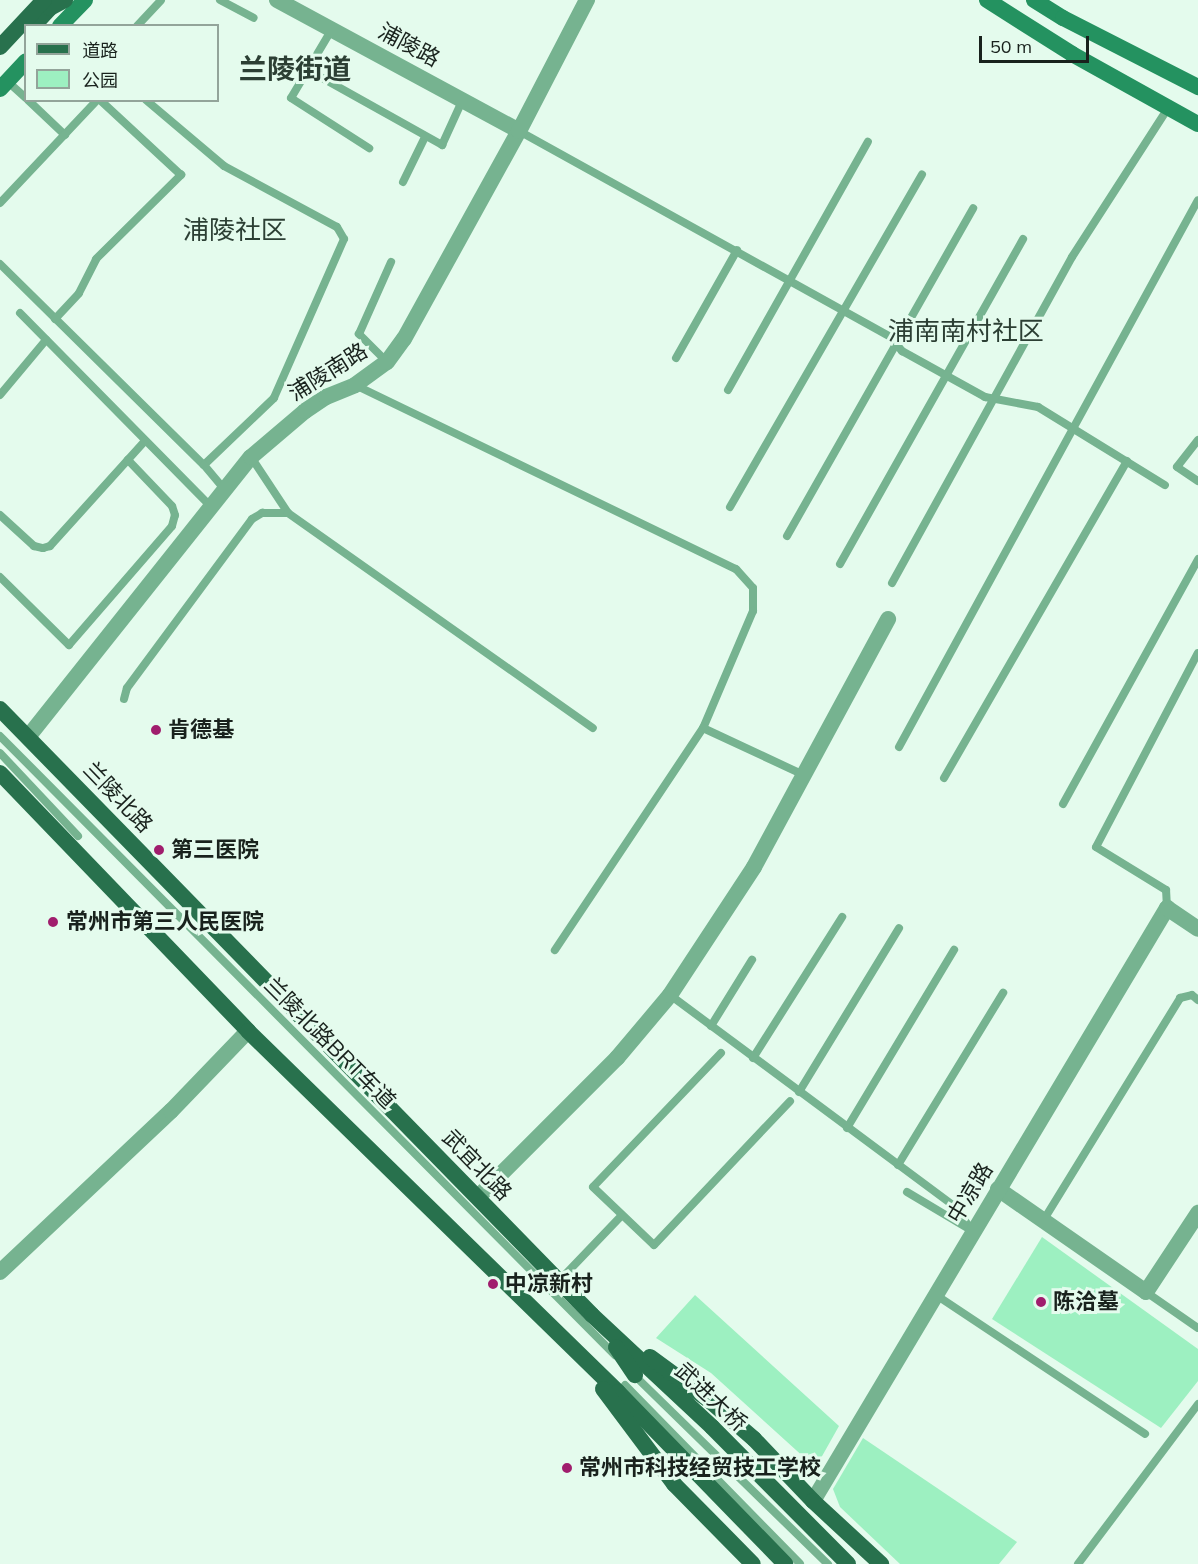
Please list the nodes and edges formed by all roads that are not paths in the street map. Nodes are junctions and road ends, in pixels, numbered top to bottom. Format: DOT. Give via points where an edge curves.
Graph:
graph roads {
  1 [pos="44,0"];
  2 [pos="65,0"];
  3 [pos="85,0"];
  4 [pos="161,0"];
  5 [pos="220,0"];
  6 [pos="277,0"];
  7 [pos="587,0"];
  8 [pos="987,0"];
  9 [pos="1034,0"];
  10 [pos="254,18"];
  11 [pos="35,24"];
  12 [pos="62,24"];
  13 [pos="139,24"];
  14 [pos="332,29"];
  15 [pos="24,36"];
  16 [pos="0,47"];
  17 [pos="0,58"];
  18 [pos="24,64"];
  19 [pos="308,70"];
  20 [pos="3,85"];
  21 [pos="1198,87"];
  22 [pos="24,97"];
  23 [pos="463,99"];
  24 [pos="30,102"];
  25 [pos="97,102"];
  26 [pos="101,102"];
  27 [pos="148,102"];
  28 [pos="1168,108"];
  29 [pos="1198,124"];
  30 [pos="519,131"];
  31 [pos="65,135"];
  32 [pos="424,137"];
  33 [pos="868,142"];
  34 [pos="369,147"];
  35 [pos="922,175"];
  36 [pos="403,182"];
  37 [pos="1198,200"];
  38 [pos="0,202"];
  39 [pos="973,208"];
  40 [pos="1023,239"];
  41 [pos="737,250"];
  42 [pos="391,262"];
  43 [pos="0,264"];
  44 [pos="790,280"];
  45 [pos="844,310"];
  46 [pos="20,313"];
  47 [pos="55,319"];
  48 [pos="46,340"];
  49 [pos="896,344"];
  50 [pos="676,357"];
  51 [pos="387,362"];
  52 [pos="946,376"];
  53 [pos="355,386"];
  54 [pos="728,390"];
  55 [pos="0,395"];
  56 [pos="994,399"];
  57 [pos="1074,429"];
  58 [pos="1198,440"];
  59 [pos="146,441"];
  60 [pos="251,457"];
  61 [pos="128,460"];
  62 [pos="1127,461"];
  63 [pos="204,465"];
  64 [pos="1198,481"];
  65 [pos="1165,485"];
  66 [pos="224,489"];
  67 [pos="210,506"];
  68 [pos="730,507"];
  69 [pos="288,513"];
  70 [pos="0,515"];
  71 [pos="787,536"];
  72 [pos="1198,559"];
  73 [pos="840,564"];
  74 [pos="0,577"];
  75 [pos="892,583"];
  76 [pos="888,619"];
  77 [pos="1198,653"];
  78 [pos="124,699"];
  79 [pos="0,709"];
  80 [pos="593,728"];
  81 [pos="703,728"];
  82 [pos="0,736"];
  83 [pos="28,737"];
  84 [pos="899,747"];
  85 [pos="0,753"];
  86 [pos="0,773"];
  87 [pos="804,775"];
  88 [pos="944,778"];
  89 [pos="1063,804"];
  90 [pos="78,836"];
  91 [pos="1167,908"];
  92 [pos="842,917"];
  93 [pos="899,928"];
  94 [pos="1198,929"];
  95 [pos="555,950"];
  96 [pos="954,950"];
  97 [pos="752,960"];
  98 [pos="1003,993"];
  99 [pos="279,994"];
  100 [pos="670,996"];
  101 [pos="1198,1000"];
  102 [pos="711,1026"];
  103 [pos="248,1031"];
  104 [pos="722,1053"];
  105 [pos="753,1058"];
  106 [pos="800,1092"];
  107 [pos="790,1101"];
  108 [pos="847,1128"];
  109 [pos="897,1165"];
  110 [pos="998,1189"];
  111 [pos="907,1192"];
  112 [pos="478,1197"];
  113 [pos="1198,1213"];
  114 [pos="622,1215"];
  115 [pos="1043,1221"];
  116 [pos="973,1232"];
  117 [pos="0,1272"];
  118 [pos="559,1281"];
  119 [pos="1146,1292"];
  120 [pos="935,1295"];
  121 [pos="592,1315"];
  122 [pos="1198,1328"];
  123 [pos="568,1342"];
  124 [pos="631,1379"];
  125 [pos="1198,1404"];
  126 [pos="1145,1434"];
  127 [pos="813,1501"];
  128 [pos="753,1564"];
  129 [pos="785,1564"];
  130 [pos="800,1564"];
  131 [pos="828,1564"];
  132 [pos="848,1564"];
  133 [pos="881,1564"];
  134 [pos="1078,1564"];
  1 -- 16 [label="main road"];
  2 -- 11 [label="main road" via="50,8"];
  3 -- 12 [label="main road"];
  4 -- 13 [label="lane"];
  5 -- 10 [label="lane"];
  6 -- 14 [label="street, 浦陵路"];
  7 -- 30 [label="street, 浦陵南路"];
  8 -- 28 [label="main road"];
  9 -- 21 [label="main road"];
  14 -- 19 [label="lane"];
  14 -- 23 [label="street, 浦陵路"];
  15 -- 17 [label="main road"];
  18 -- 20 [label="main road"];
  19 -- 32 [label="lane"];
  19 -- 34 [label="lane" via="291,98"];
  20 -- 22 [label="lane"];
  23 -- 30 [label="street, 浦陵路"];
  23 -- 32 [label="lane" via="442,145"];
  24 -- 31 [label="lane"];
  25 -- 31 [label="lane"];
  26 -- 47 [label="lane" via="181,175 96,259 79,293"];
  27 -- 63 [label="lane" via="224,166 337,227 344,239 274,398"];
  28 -- 29 [label="main road"];
  28 -- 56 [label="lane" via="1072,257"];
  30 -- 41 [label="lane"];
  30 -- 51 [label="street, 浦陵南路" via="404,339"];
  31 -- 38 [label="lane"];
  32 -- 36 [label="lane"];
  33 -- 44 [label="lane"];
  35 -- 45 [label="lane"];
  37 -- 57 [label="lane"];
  39 -- 49 [label="lane"];
  40 -- 52 [label="lane"];
  41 -- 44 [label="lane"];
  41 -- 50 [label="lane"];
  42 -- 51 [label="lane" via="359,334"];
  43 -- 47 [label="lane"];
  44 -- 45 [label="lane"];
  44 -- 54 [label="lane"];
  45 -- 49 [label="lane" via="891,337"];
  45 -- 68 [label="lane"];
  46 -- 48 [label="lane"];
  47 -- 63 [label="lane"];
  48 -- 55 [label="lane"];
  48 -- 59 [label="lane"];
  49 -- 52 [label="lane"];
  49 -- 71 [label="lane"];
  51 -- 53 [label="street, 浦陵南路"];
  52 -- 56 [label="lane"];
  52 -- 73 [label="lane"];
  53 -- 60 [label="street, 浦陵南路" via="326,397 305,411"];
  53 -- 81 [label="lane" via="736,569 753,588 753,611"];
  56 -- 57 [label="lane" via="1038,407"];
  56 -- 75 [label="lane"];
  57 -- 62 [label="lane"];
  57 -- 84 [label="lane"];
  58 -- 64 [label="lane" via="1177,467"];
  59 -- 61 [label="lane"];
  59 -- 67 [label="lane"];
  60 -- 66 [label="street, 浦陵南路"];
  60 -- 69 [label="lane"];
  61 -- 70 [label="lane" via="50,546 34,546"];
  61 -- 74 [label="lane" via="172,506 172,526 69,645"];
  62 -- 65 [label="lane"];
  62 -- 88 [label="lane"];
  63 -- 66 [label="lane"];
  66 -- 67 [label="street, 浦陵南路"];
  67 -- 83 [label="street, 浦陵南路"];
  69 -- 78 [label="lane" via="262,513 252,519 127,688"];
  69 -- 80 [label="lane"];
  72 -- 89 [label="lane"];
  76 -- 87 [label="street"];
  77 -- 91 [label="lane" via="1096,847 1166,890"];
  79 -- 83 [label="main road, 兰陵北路"];
  81 -- 87 [label="lane"];
  81 -- 95 [label="lane"];
  82 -- 124 [label="lane, 兰陵北路BRT车道"];
  83 -- 99 [label="main road, 兰陵北路"];
  85 -- 90 [label="lane"];
  86 -- 103 [label="main road"];
  87 -- 100 [label="street" via="754,867"];
  91 -- 94 [label="street"];
  91 -- 110 [label="street, 中凉路"];
  92 -- 105 [label="lane"];
  93 -- 106 [label="lane"];
  96 -- 108 [label="lane"];
  97 -- 102 [label="lane"];
  98 -- 109 [label="lane"];
  99 -- 112 [label="main road, 武宜北路"];
  100 -- 102 [label="lane"];
  100 -- 112 [label="street" via="617,1058"];
  101 -- 115 [label="lane" via="1192,995 1180,998"];
  102 -- 105 [label="lane"];
  103 -- 117 [label="street" via="171,1111"];
  103 -- 123 [label="main road"];
  104 -- 114 [label="lane" via="594,1187"];
  105 -- 106 [label="lane"];
  106 -- 108 [label="lane"];
  107 -- 114 [label="lane" via="654,1245"];
  108 -- 109 [label="lane"];
  109 -- 116 [label="lane" via="952,1205"];
  110 -- 115 [label="street"];
  110 -- 116 [label="street, 中凉路"];
  111 -- 116 [label="lane"];
  112 -- 118 [label="main road, 武宜北路"];
  113 -- 119 [label="street"];
  114 -- 118 [label="lane"];
  115 -- 119 [label="street"];
  116 -- 120 [label="street, 中凉路"];
  118 -- 121 [label="main road, 武宜北路"];
  119 -- 122 [label="lane"];
  120 -- 126 [label="lane"];
  120 -- 127 [label="street, 中凉路"];
  121 -- 124 [label="main road, 武宜北路"];
  121 -- 127 [label="main road" via="710,1401"];
  123 -- 124 [label="main road"];
  123 -- 128 [label="main road" via="674,1484"];
  124 -- 129 [label="main road"];
  124 -- 130 [label="lane"];
  124 -- 131 [label="lane"];
  124 -- 132 [label="main road, 武进大桥" via="712,1427"];
  125 -- 134 [label="lane"];
  127 -- 133 [label="main road"];
}
